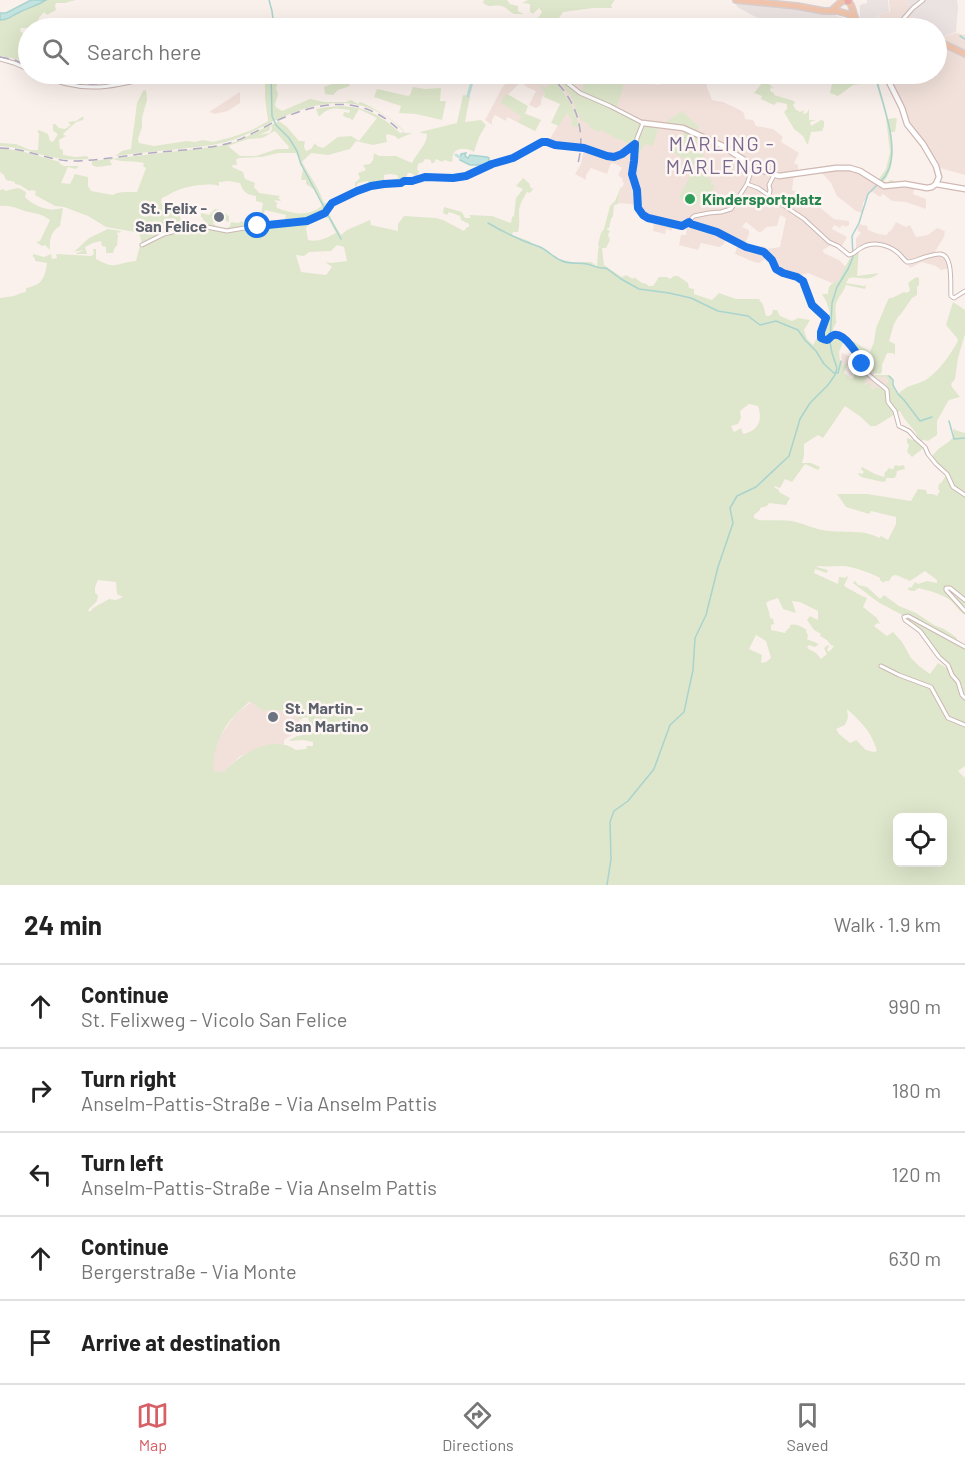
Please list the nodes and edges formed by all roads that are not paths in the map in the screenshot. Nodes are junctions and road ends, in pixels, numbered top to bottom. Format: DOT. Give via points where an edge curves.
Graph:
graph roads {
  1 [pos="736,0"];
  2 [pos="923,0"];
  3 [pos="845,5"];
  4 [pos="855,18"];
  5 [pos="906,18"];
  6 [pos="947,45"];
  7 [pos="965,54"];
  8 [pos="0,59"];
  9 [pos="18,65"];
  10 [pos="65,84"];
  11 [pos="121,84"];
  12 [pos="569,84"];
  13 [pos="890,84"];
  14 [pos="643,123"];
  15 [pos="635,144"];
  16 [pos="753,166"];
  17 [pos="774,175"];
  18 [pos="937,182"];
  19 [pos="747,184"];
  20 [pos="965,189"];
  21 [pos="769,196"];
  22 [pos="689,222"];
  23 [pos="142,244"];
  24 [pos="965,291"];
  25 [pos="965,495"];
  26 [pos="965,600"];
  27 [pos="965,611"];
  28 [pos="965,647"];
  29 [pos="881,666"];
  30 [pos="965,698"];
  31 [pos="965,725"];
  1 -- 3 [label="main road" via="831,11"];
  2 -- 5 [label="street"];
  3 -- 4 [label="main road"];
  6 -- 7 [label="main road"];
  8 -- 9 [label="street"];
  10 -- 11 [label="street" via="87,88"];
  12 -- 14 [label="street"];
  13 -- 18 [label="street" via="907,124 936,166"];
  14 -- 15 [label="street"];
  14 -- 16 [label="street" via="683,128 721,145"];
  15 -- 22 [label="street" via="632,174 640,212 653,220 682,226"];
  15 -- 23 [label="street, bridge" via="614,157 545,142 466,176 425,177 371,186 332,203 325,213 307,221 227,231 192,227"];
  16 -- 17 [label="street"];
  16 -- 19 [label="street"];
  17 -- 18 [label="street" via="844,168 860,171 884,186 929,188"];
  17 -- 21 [label="street"];
  18 -- 20 [label="street"];
  19 -- 21 [label="street"];
  19 -- 22 [label="street" via="731,209 694,216"];
  21 -- 24 [label="street" via="849,255 861,247 878,244 897,252 907,262 942,254 950,265 952,298"];
  22 -- 25 [label="street" via="763,251 776,269 803,281 812,305 826,318 821,338 828,340 837,335 855,350 867,374 887,390 899,426 925,447 955,489"];
  26 -- 27 [label="street" via="946,588"];
  28 -- 30 [label="street" via="904,617 948,665"];
  29 -- 31 [label="street" via="931,687 948,718"];
}
